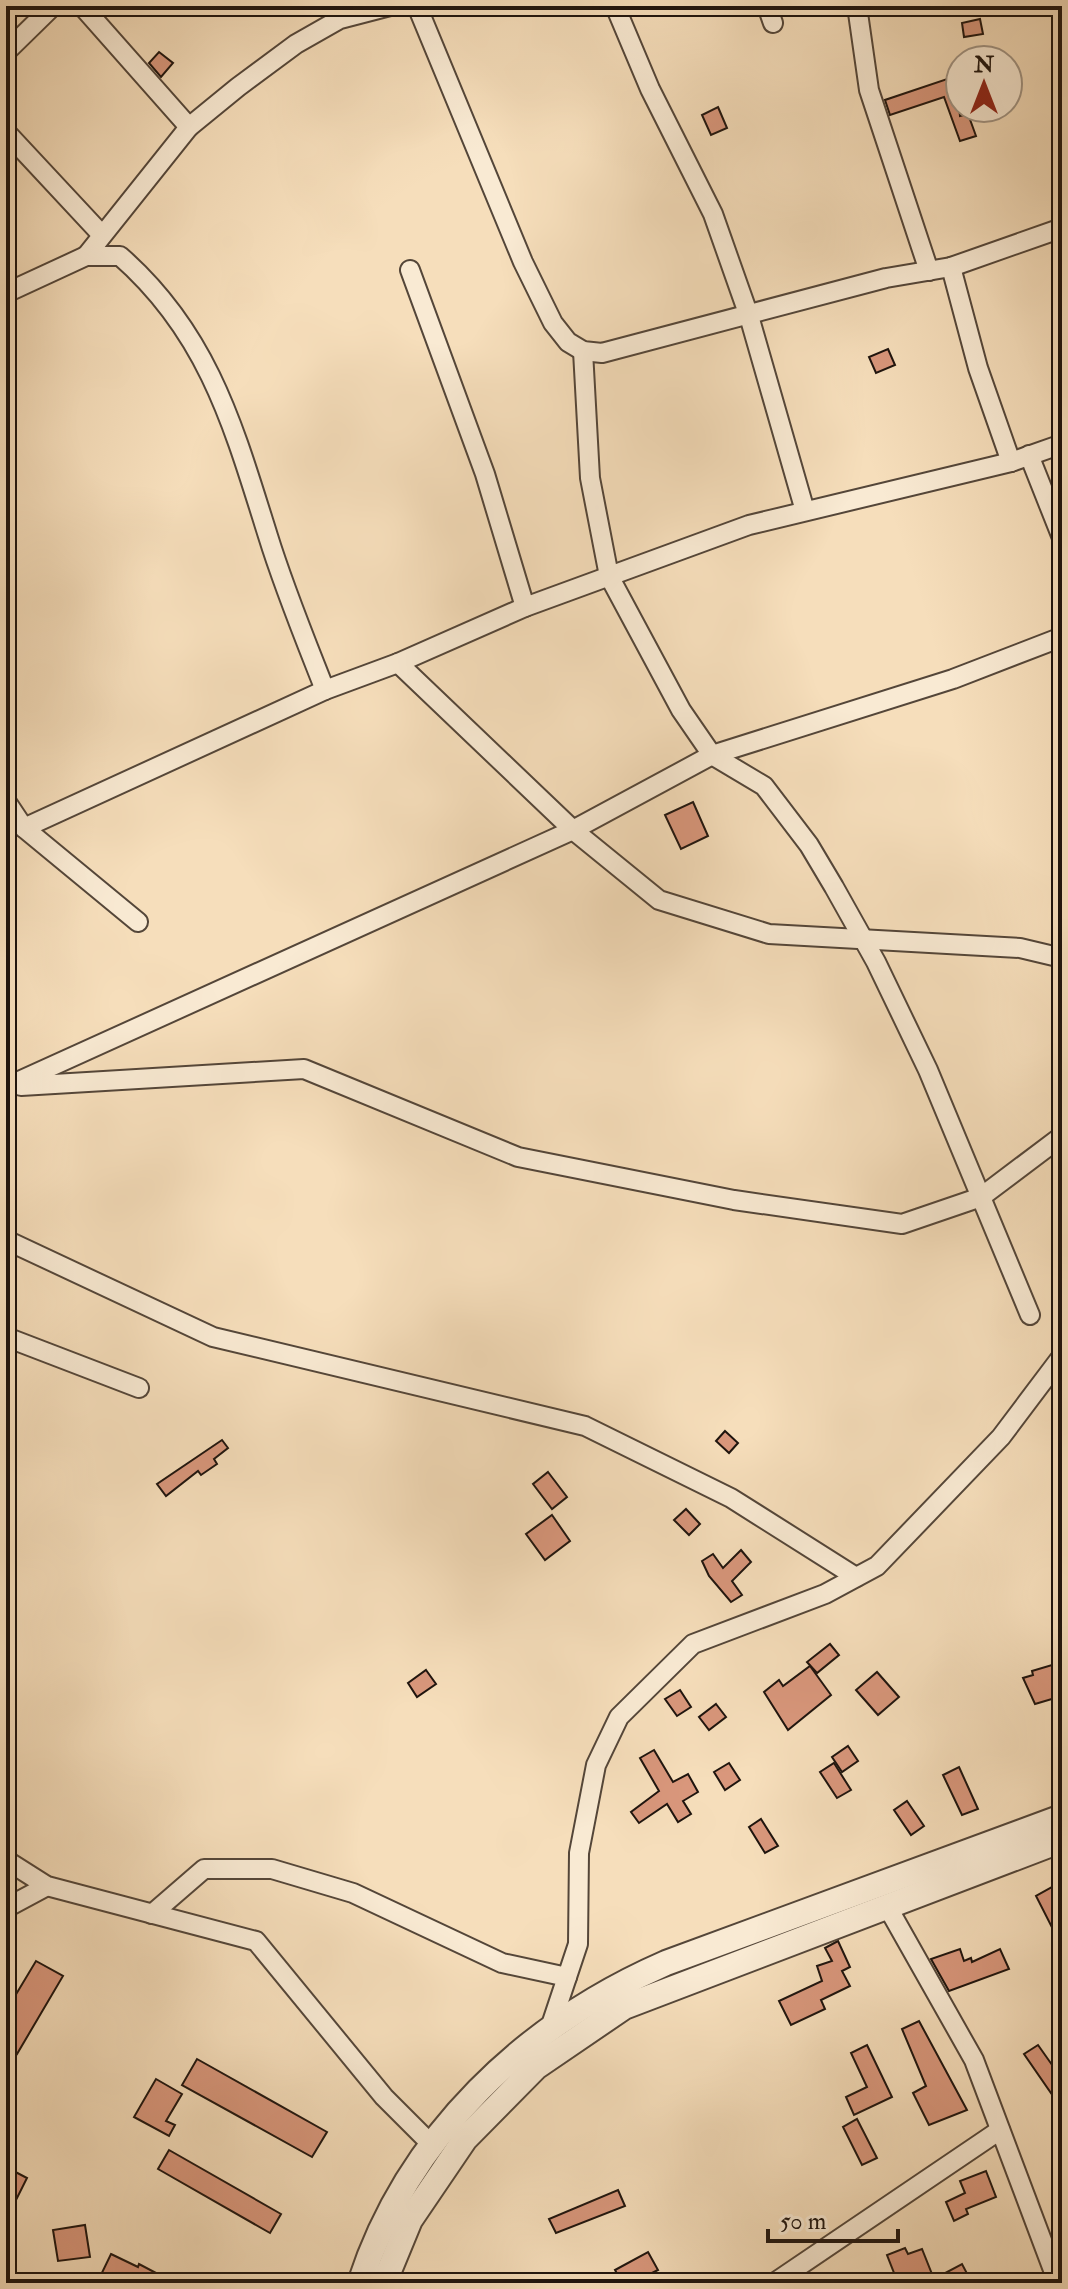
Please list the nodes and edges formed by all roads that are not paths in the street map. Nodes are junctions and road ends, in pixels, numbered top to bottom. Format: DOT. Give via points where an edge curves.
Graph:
graph roads {
  1 [pos="53,6"];
  2 [pos="82,6"];
  3 [pos="390,6"];
  4 [pos="417,6"];
  5 [pos="615,6"];
  6 [pos="857,6"];
  7 [pos="6,52"];
  8 [pos="189,127"];
  9 [pos="6,132"];
  10 [pos="1062,228"];
  11 [pos="102,235"];
  12 [pos="86,256"];
  13 [pos="951,267"];
  14 [pos="410,270"];
  15 [pos="929,271"];
  16 [pos="6,293"];
  17 [pos="749,316"];
  18 [pos="583,351"];
  19 [pos="1062,444"];
  20 [pos="1020,458"];
  21 [pos="805,511"];
  22 [pos="1062,538"];
  23 [pos="609,576"];
  24 [pos="525,607"];
  25 [pos="1062,637"];
  26 [pos="398,663"];
  27 [pos="325,690"];
  28 [pos="712,755"];
  29 [pos="6,801"];
  30 [pos="24,828"];
  31 [pos="573,830"];
  32 [pos="138,922"];
  33 [pos="864,940"];
  34 [pos="1062,958"];
  35 [pos="8,1087"];
  36 [pos="1062,1136"];
  37 [pos="981,1197"];
  38 [pos="6,1240"];
  39 [pos="1030,1315"];
  40 [pos="6,1337"];
  41 [pos="1062,1356"];
  42 [pos="139,1388"];
  43 [pos="856,1577"];
  44 [pos="1062,1817"];
  45 [pos="1062,1840"];
  46 [pos="6,1860"];
  47 [pos="47,1886"];
  48 [pos="881,1896"];
  49 [pos="6,1908"];
  50 [pos="152,1914"];
  51 [pos="567,1977"];
  52 [pos="551,2025"];
  53 [pos="1000,2130"];
  54 [pos="432,2145"];
  55 [pos="360,2283"];
  56 [pos="384,2283"];
  57 [pos="774,2283"];
  58 [pos="1058,2283"];
  1 -- 7 [label="street"];
  2 -- 8 [label="street"];
  3 -- 8 [label="street" via="340,19 296,44"];
  4 -- 18 [label="street" via="523,262 553,323"];
  5 -- 17 [label="street" via="713,214"];
  6 -- 15 [label="street" via="869,90"];
  8 -- 11 [label="street"];
  9 -- 11 [label="street"];
  10 -- 13 [label="street"];
  11 -- 12 [label="street"];
  12 -- 16 [label="street"];
  12 -- 27 [label="street" via="120,256 148,280 212,371"];
  13 -- 15 [label="street"];
  13 -- 20 [label="street" via="978,368"];
  14 -- 24 [label="street" via="485,474"];
  15 -- 17 [label="street"];
  17 -- 18 [label="street" via="602,353"];
  17 -- 21 [label="street"];
  18 -- 23 [label="street" via="590,478"];
  19 -- 20 [label="street"];
  20 -- 21 [label="street"];
  20 -- 22 [label="street"];
  21 -- 23 [label="street" via="749,525"];
  23 -- 24 [label="street"];
  23 -- 28 [label="street" via="681,710"];
  24 -- 26 [label="street"];
  25 -- 28 [label="street" via="953,679"];
  26 -- 27 [label="street"];
  26 -- 31 [label="street"];
  27 -- 30 [label="street"];
  28 -- 31 [label="street"];
  28 -- 33 [label="street" via="764,786 809,845"];
  29 -- 30 [label="street"];
  30 -- 32 [label="street"];
  31 -- 33 [label="street" via="659,900 769,934"];
  31 -- 35 [label="street"];
  33 -- 34 [label="street" via="1020,948"];
  33 -- 37 [label="street" via="928,1070"];
  35 -- 37 [label="street" via="304,1069 518,1157 734,1200 902,1224"];
  36 -- 37 [label="street"];
  37 -- 39 [label="street"];
  38 -- 43 [label="street" via="213,1337 585,1426 731,1498"];
  40 -- 42 [label="street"];
  41 -- 43 [label="street" via="1001,1437 877,1566"];
  43 -- 51 [label="street" via="693,1644 619,1717 596,1765 579,1853 578,1944"];
  44 -- 48 [label="street"];
  45 -- 48 [label="street"];
  46 -- 47 [label="street"];
  47 -- 49 [label="street"];
  47 -- 50 [label="street"];
  48 -- 52 [label="street" via="654,1968"];
  48 -- 53 [label="street" via="974,2060"];
  48 -- 56 [label="street" via="863,1915 624,2007 536,2067 465,2139 410,2220"];
  50 -- 51 [label="street" via="204,1869 272,1869 353,1893 502,1963"];
  50 -- 54 [label="street" via="256,1941 384,2097"];
  51 -- 52 [label="street"];
  52 -- 54 [label="street" via="515,2054"];
  53 -- 57 [label="street"];
  53 -- 58 [label="street"];
  54 -- 55 [label="street" via="387,2212"];
}
